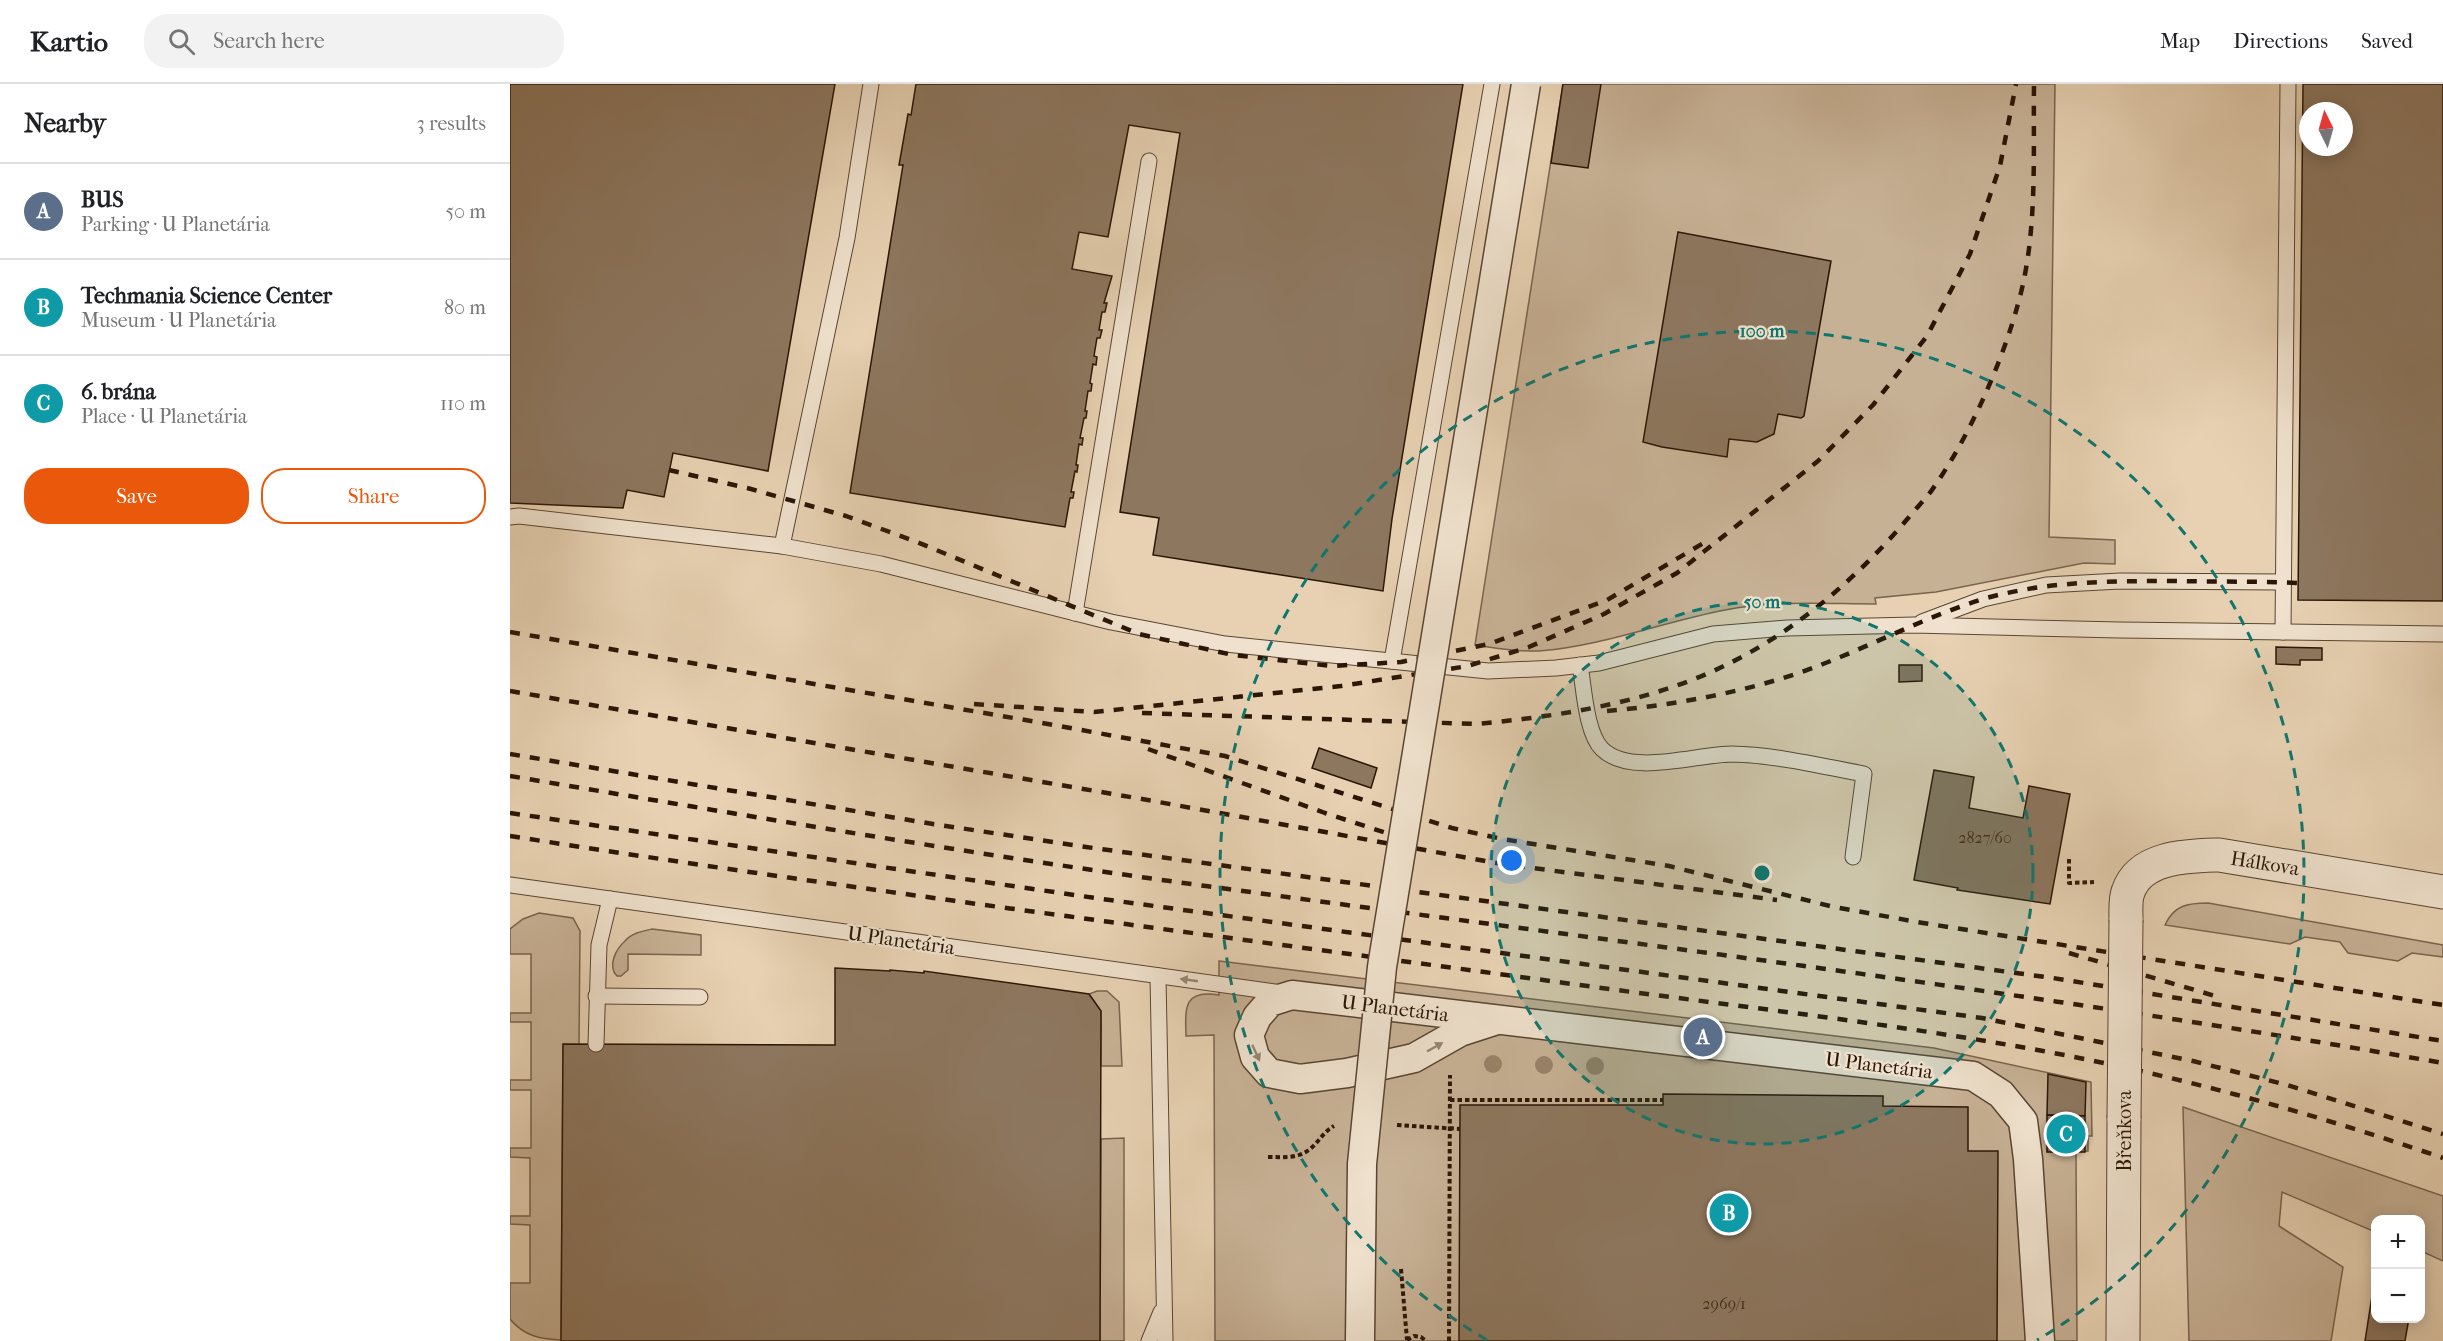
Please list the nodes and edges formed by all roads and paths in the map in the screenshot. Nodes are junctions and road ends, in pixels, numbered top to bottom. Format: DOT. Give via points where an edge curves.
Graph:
graph roads {
  1 [pos="872,84"];
  2 [pos="1492,84"];
  3 [pos="1526,84"];
  4 [pos="2288,84"];
  5 [pos="1149,161"];
  6 [pos="510,517"];
  7 [pos="782,546"];
  8 [pos="2283,582"];
  9 [pos="1075,613"];
  10 [pos="1914,625"];
  11 [pos="2283,632"];
  12 [pos="2443,634"];
  13 [pos="1392,661"];
  14 [pos="1580,665"];
  15 [pos="1852,857"];
  16 [pos="2070,859"];
  17 [pos="2094,882"];
  18 [pos="510,885"];
  19 [pos="2443,892"];
  20 [pos="610,898"];
  21 [pos="2126,920"];
  22 [pos="1158,976"];
  23 [pos="1292,995"];
  24 [pos="596,996"];
  25 [pos="700,997"];
  26 [pos="1497,1020"];
  27 [pos="1450,1038"];
  28 [pos="596,1044"];
  29 [pos="1450,1100"];
  30 [pos="1663,1100"];
  31 [pos="1401,1269"];
  32 [pos="1164,1306"];
  33 [pos="1407,1340"];
  34 [pos="1149,1341"];
  35 [pos="1165,1341"];
  36 [pos="1360,1341"];
  37 [pos="1426,1341"];
  38 [pos="1449,1341"];
  39 [pos="2040,1341"];
  40 [pos="2123,1341"];
  1 -- 7 [label="lane" via="847,238"];
  2 -- 13 [label="lane"];
  3 -- 36 [label="street, bridge" via="1382,967 1362,1164"];
  4 -- 8 [label="lane"];
  5 -- 9 [label="lane"];
  6 -- 7 [label="lane"];
  7 -- 9 [label="lane" via="881,564"];
  8 -- 10 [label="lane" via="2120,581 2046,585 1983,599"];
  8 -- 11 [label="lane"];
  9 -- 13 [label="lane" via="1225,644"];
  10 -- 11 [label="lane"];
  10 -- 14 [label="lane" via="1713,634"];
  11 -- 12 [label="lane"];
  13 -- 14 [label="lane" via="1488,671"];
  14 -- 15 [label="lane" via="1591,730 1602,749 1617,758 1635,763 1732,754 1864,774"];
  16 -- 17 [label="path" via="2069,883"];
  18 -- 20 [label="lane, U Planetária"];
  19 -- 21 [label="street, Hálkova" via="2219,855 2183,856 2151,867 2135,879 2128,892"];
  20 -- 22 [label="lane, U Planetária"];
  20 -- 24 [label="lane" via="598,945"];
  21 -- 40 [label="street, Břeňkova, bridge"];
  23 -- 22 [label="lane, U Planetária, one-way"];
  22 -- 32 [label="lane"];
  23 -- 26 [label="street, U Planetária"];
  23 -- 27 [label="street, U Planetária, one-way" via="1270,1002 1249,1035 1255,1057 1269,1072 1300,1079 1347,1073 1414,1058"];
  24 -- 25 [label="lane"];
  24 -- 28 [label="lane"];
  26 -- 27 [label="street, U Planetária"];
  26 -- 39 [label="street, U Planetária" via="1973,1076 2001,1094 2023,1121"];
  27 -- 29 [label="path"];
  29 -- 30 [label="path"];
  29 -- 38 [label="path"];
  31 -- 33 [label="path"];
  32 -- 34 [label="lane"];
  32 -- 35 [label="lane"];
  33 -- 37 [label="path" via="1414,1336"];
}
